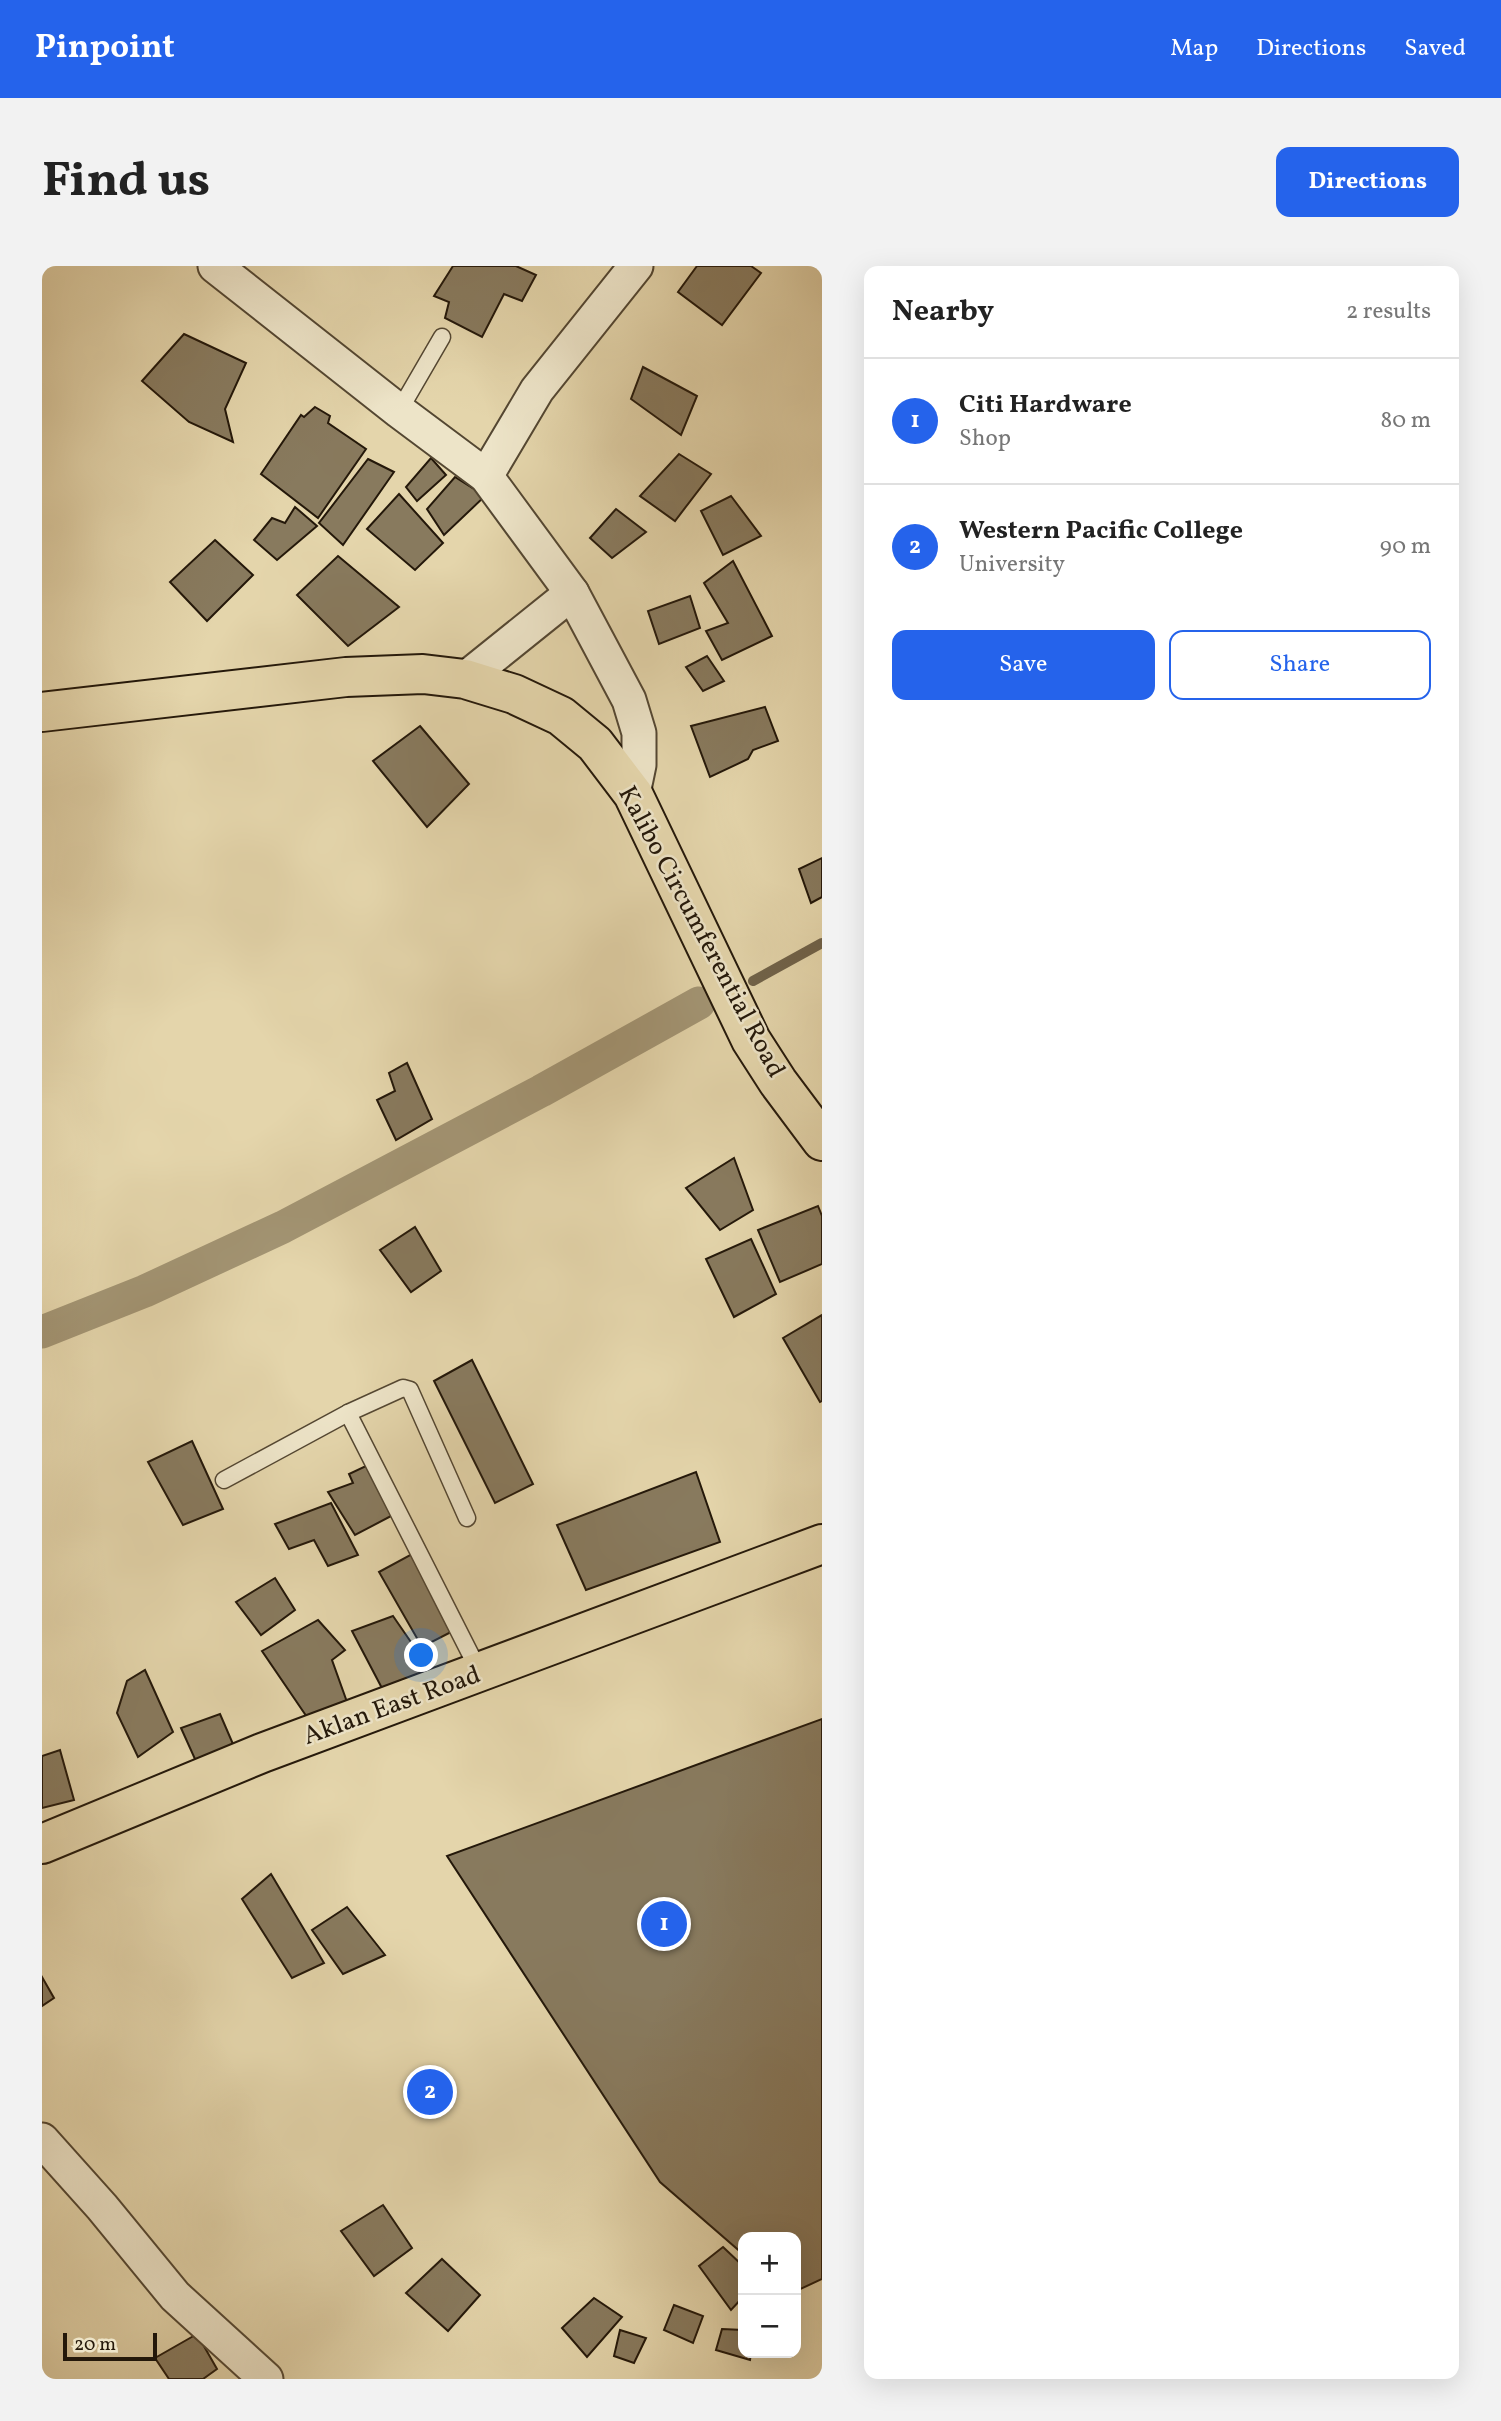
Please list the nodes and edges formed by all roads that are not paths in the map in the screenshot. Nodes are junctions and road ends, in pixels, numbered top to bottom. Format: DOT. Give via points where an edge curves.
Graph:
graph roads {
  1 [pos="215,266"];
  2 [pos="636,266"];
  3 [pos="442,337"];
  4 [pos="399,411"];
  5 [pos="486,476"];
  6 [pos="572,593"];
  7 [pos="465,679"];
  8 [pos="42,712"];
  9 [pos="633,794"];
  10 [pos="822,1142"];
  11 [pos="348,1413"];
  12 [pos="224,1480"];
  13 [pos="467,1518"];
  14 [pos="822,1544"];
  15 [pos="481,1674"];
  16 [pos="42,1844"];
  17 [pos="42,2140"];
  18 [pos="266,2379"];
  1 -- 4 [label="street"];
  2 -- 5 [label="street" via="537,390"];
  3 -- 4 [label="lane"];
  4 -- 5 [label="street"];
  5 -- 6 [label="street"];
  6 -- 7 [label="street"];
  6 -- 9 [label="street" via="628,700 639,733"];
  7 -- 8 [label="main road, Kalibo Circumferential Road" via="423,674 346,677"];
  7 -- 9 [label="main road, Kalibo Circumferential Road" via="514,694 561,716 595,744"];
  9 -- 10 [label="main road, Kalibo Circumferential Road" via="751,1040"];
  11 -- 12 [label="lane"];
  11 -- 13 [label="lane" via="398,1389 410,1390"];
  11 -- 15 [label="lane"];
  14 -- 15 [label="main road, Aklan East Road"];
  15 -- 16 [label="main road, Aklan East Road" via="262,1754"];
  17 -- 18 [label="street" via="175,2296"];
}
